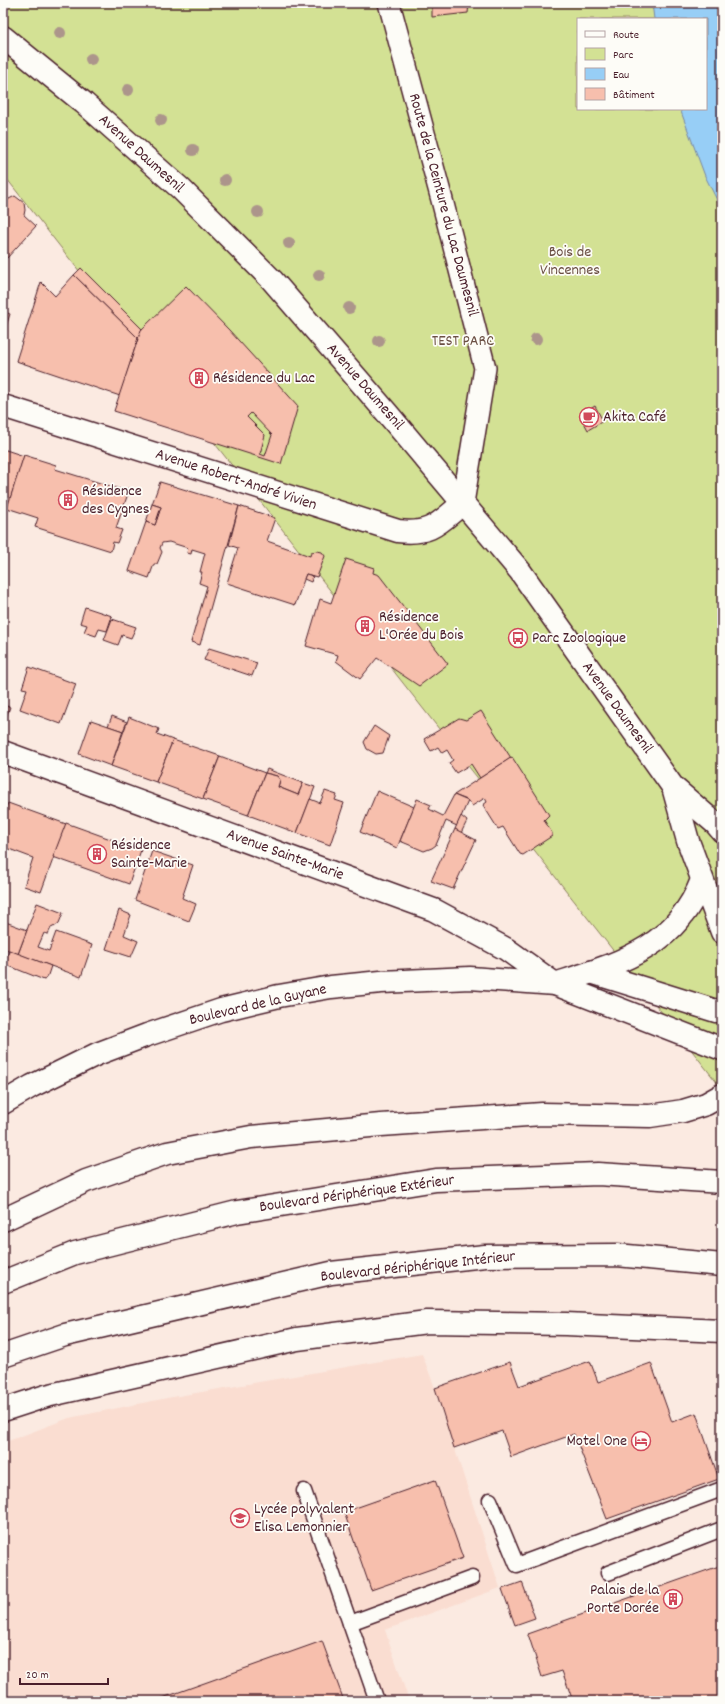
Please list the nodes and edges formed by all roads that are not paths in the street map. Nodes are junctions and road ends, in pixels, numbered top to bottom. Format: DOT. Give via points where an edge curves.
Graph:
graph roads {
  1 [pos="389,3"];
  2 [pos="3,37"];
  3 [pos="3,406"];
  4 [pos="463,503"];
  5 [pos="3,752"];
  6 [pos="673,787"];
  7 [pos="722,831"];
  8 [pos="702,880"];
  9 [pos="722,932"];
  10 [pos="591,972"];
  11 [pos="555,984"];
  12 [pos="722,1009"];
  13 [pos="722,1049"];
  14 [pos="722,1095"];
  15 [pos="3,1103"];
  16 [pos="722,1182"];
  17 [pos="3,1220"];
  18 [pos="722,1265"];
  19 [pos="3,1282"];
  20 [pos="722,1331"];
  21 [pos="3,1356"];
  22 [pos="3,1410"];
  23 [pos="722,1489"];
  24 [pos="304,1491"];
  25 [pos="490,1500"];
  26 [pos="722,1529"];
  27 [pos="608,1573"];
  28 [pos="472,1578"];
  29 [pos="350,1623"];
  30 [pos="377,1701"];
  1 -- 4 [label="street, Route de la Ceinture du Lac Daumesnil" via="485,368"];
  2 -- 4 [label="main road, Avenue Daumesnil" via="84,103 181,189 272,280"];
  3 -- 4 [label="main road, Avenue Robert-André Vivien" via="398,531 429,530"];
  4 -- 6 [label="main road, Avenue Daumesnil" via="520,571"];
  5 -- 11 [label="main road, Avenue Sainte-Marie" via="434,910 506,949"];
  6 -- 7 [label="main road, Avenue Daumesnil"];
  6 -- 8 [label="main road, Avenue Daumesnil"];
  8 -- 9 [label="main road, Avenue Daumesnil"];
  8 -- 10 [label="main road, Boulevard de la Guyane" via="687,908 663,937 634,956"];
  10 -- 11 [label="main road, Boulevard de la Guyane"];
  10 -- 12 [label="main road" via="716,1011"];
  11 -- 13 [label="main road, Boulevard de la Guyane"];
  11 -- 15 [label="main road, Boulevard de la Guyane" via="470,978 420,980 331,987 279,996 221,1010 97,1054"];
  14 -- 17 [label="main road" via="706,1104 683,1111 650,1116 542,1114 251,1137 167,1153 86,1181"];
  16 -- 19 [label="main road, Boulevard Périphérique Extérieur" via="598,1174 436,1180 237,1212 75,1253"];
  18 -- 21 [label="main road, Boulevard Périphérique Intérieur" via="617,1255 485,1256 332,1273 65,1335"];
  20 -- 22 [label="main road" via="566,1324 427,1322 297,1339 46,1396"];
  23 -- 25 [label="lane" via="517,1565"];
  24 -- 29 [label="lane"];
  26 -- 27 [label="lane"];
  28 -- 29 [label="lane"];
  29 -- 30 [label="lane"];
}
